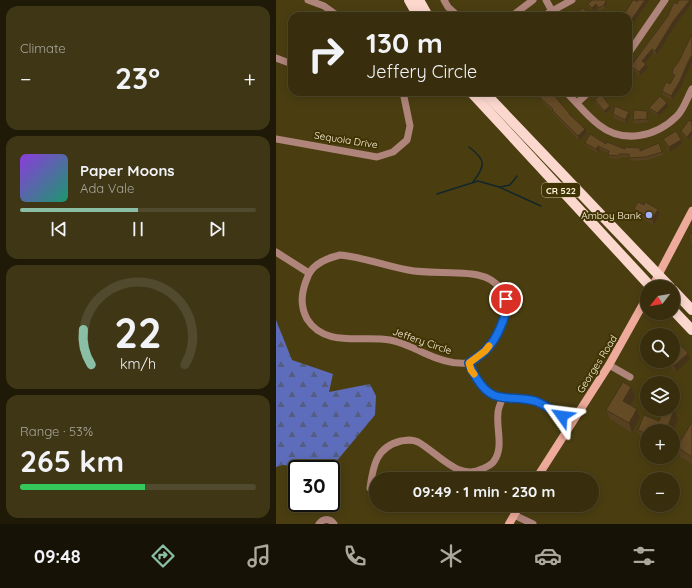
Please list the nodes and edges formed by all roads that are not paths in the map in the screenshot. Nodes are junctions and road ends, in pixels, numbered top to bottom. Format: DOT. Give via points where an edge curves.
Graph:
graph roads {
  1 [pos="308,0"];
  2 [pos="409,0"];
  3 [pos="419,0"];
  4 [pos="444,0"];
  5 [pos="534,0"];
  6 [pos="546,0"];
  7 [pos="572,0"];
  8 [pos="665,0"];
  9 [pos="552,11"];
  10 [pos="332,12"];
  11 [pos="416,12"];
  12 [pos="426,12"];
  13 [pos="454,12"];
  14 [pos="518,12"];
  15 [pos="632,48"];
  16 [pos="276,58"];
  17 [pos="288,62"];
  18 [pos="692,89"];
  19 [pos="404,96"];
  20 [pos="475,96"];
  21 [pos="488,96"];
  22 [pos="570,96"];
  23 [pos="584,96"];
  24 [pos="577,103"];
  25 [pos="276,139"];
  26 [pos="692,211"];
  27 [pos="276,252"];
  28 [pos="309,273"];
  29 [pos="659,275"];
  30 [pos="646,280"];
  31 [pos="656,280"];
  32 [pos="664,280"];
  33 [pos="680,297"];
  34 [pos="640,310"];
  35 [pos="692,310"];
  36 [pos="680,317"];
  37 [pos="692,330"];
  38 [pos="469,363"];
  39 [pos="609,365"];
  40 [pos="630,377"];
  41 [pos="502,398"];
  42 [pos="572,422"];
  43 [pos="373,472"];
  44 [pos="464,472"];
  45 [pos="474,472"];
  46 [pos="540,472"];
  47 [pos="516,512"];
  48 [pos="514,515"];
  49 [pos="319,524"];
  50 [pos="334,524"];
  51 [pos="510,524"];
  52 [pos="532,524"];
  1 -- 10 [label="street"];
  2 -- 11 [label="main road"];
  3 -- 12 [label="main road"];
  4 -- 13 [label="street"];
  5 -- 14 [label="street"];
  6 -- 9 [label="street"];
  7 -- 9 [label="street"];
  8 -- 15 [label="street"];
  16 -- 17 [label="street"];
  18 -- 24 [label="street" via="676,116 661,128 637,136 608,131"];
  19 -- 25 [label="street, Sequoia Drive" via="410,126 407,140 393,152 377,157"];
  20 -- 30 [label="main road, CR 522"];
  21 -- 29 [label="main road, CR 522"];
  22 -- 24 [label="street"];
  23 -- 24 [label="street"];
  26 -- 29 [label="street"];
  27 -- 28 [label="street"];
  28 -- 38 [label="street, Jeffery Circle" via="302,297 303,309 309,323 324,335 342,339 390,340 444,361"];
  28 -- 38 [label="street" via="326,259 340,255 409,270 478,274 492,281 503,290 507,304 506,313 493,341"];
  29 -- 31 [label="street"];
  29 -- 32 [label="main road, CR 522"];
  33 -- 35 [label="main road"];
  34 -- 39 [label="street, Georges Road"];
  36 -- 37 [label="main road"];
  38 -- 41 [label="street" via="482,387 489,394"];
  39 -- 40 [label="street"];
  39 -- 42 [label="street, Georges Road"];
  41 -- 42 [label="street" via="536,402"];
  41 -- 45 [label="street" via="498,413 498,454 488,467"];
  42 -- 46 [label="street, Georges Road"];
  43 -- 44 [label="street" via="384,448 409,440 418,442"];
  47 -- 48 [label="street"];
  48 -- 51 [label="street"];
  48 -- 52 [label="street"];
  49 -- 50 [label="street" via="327,519"];
}
